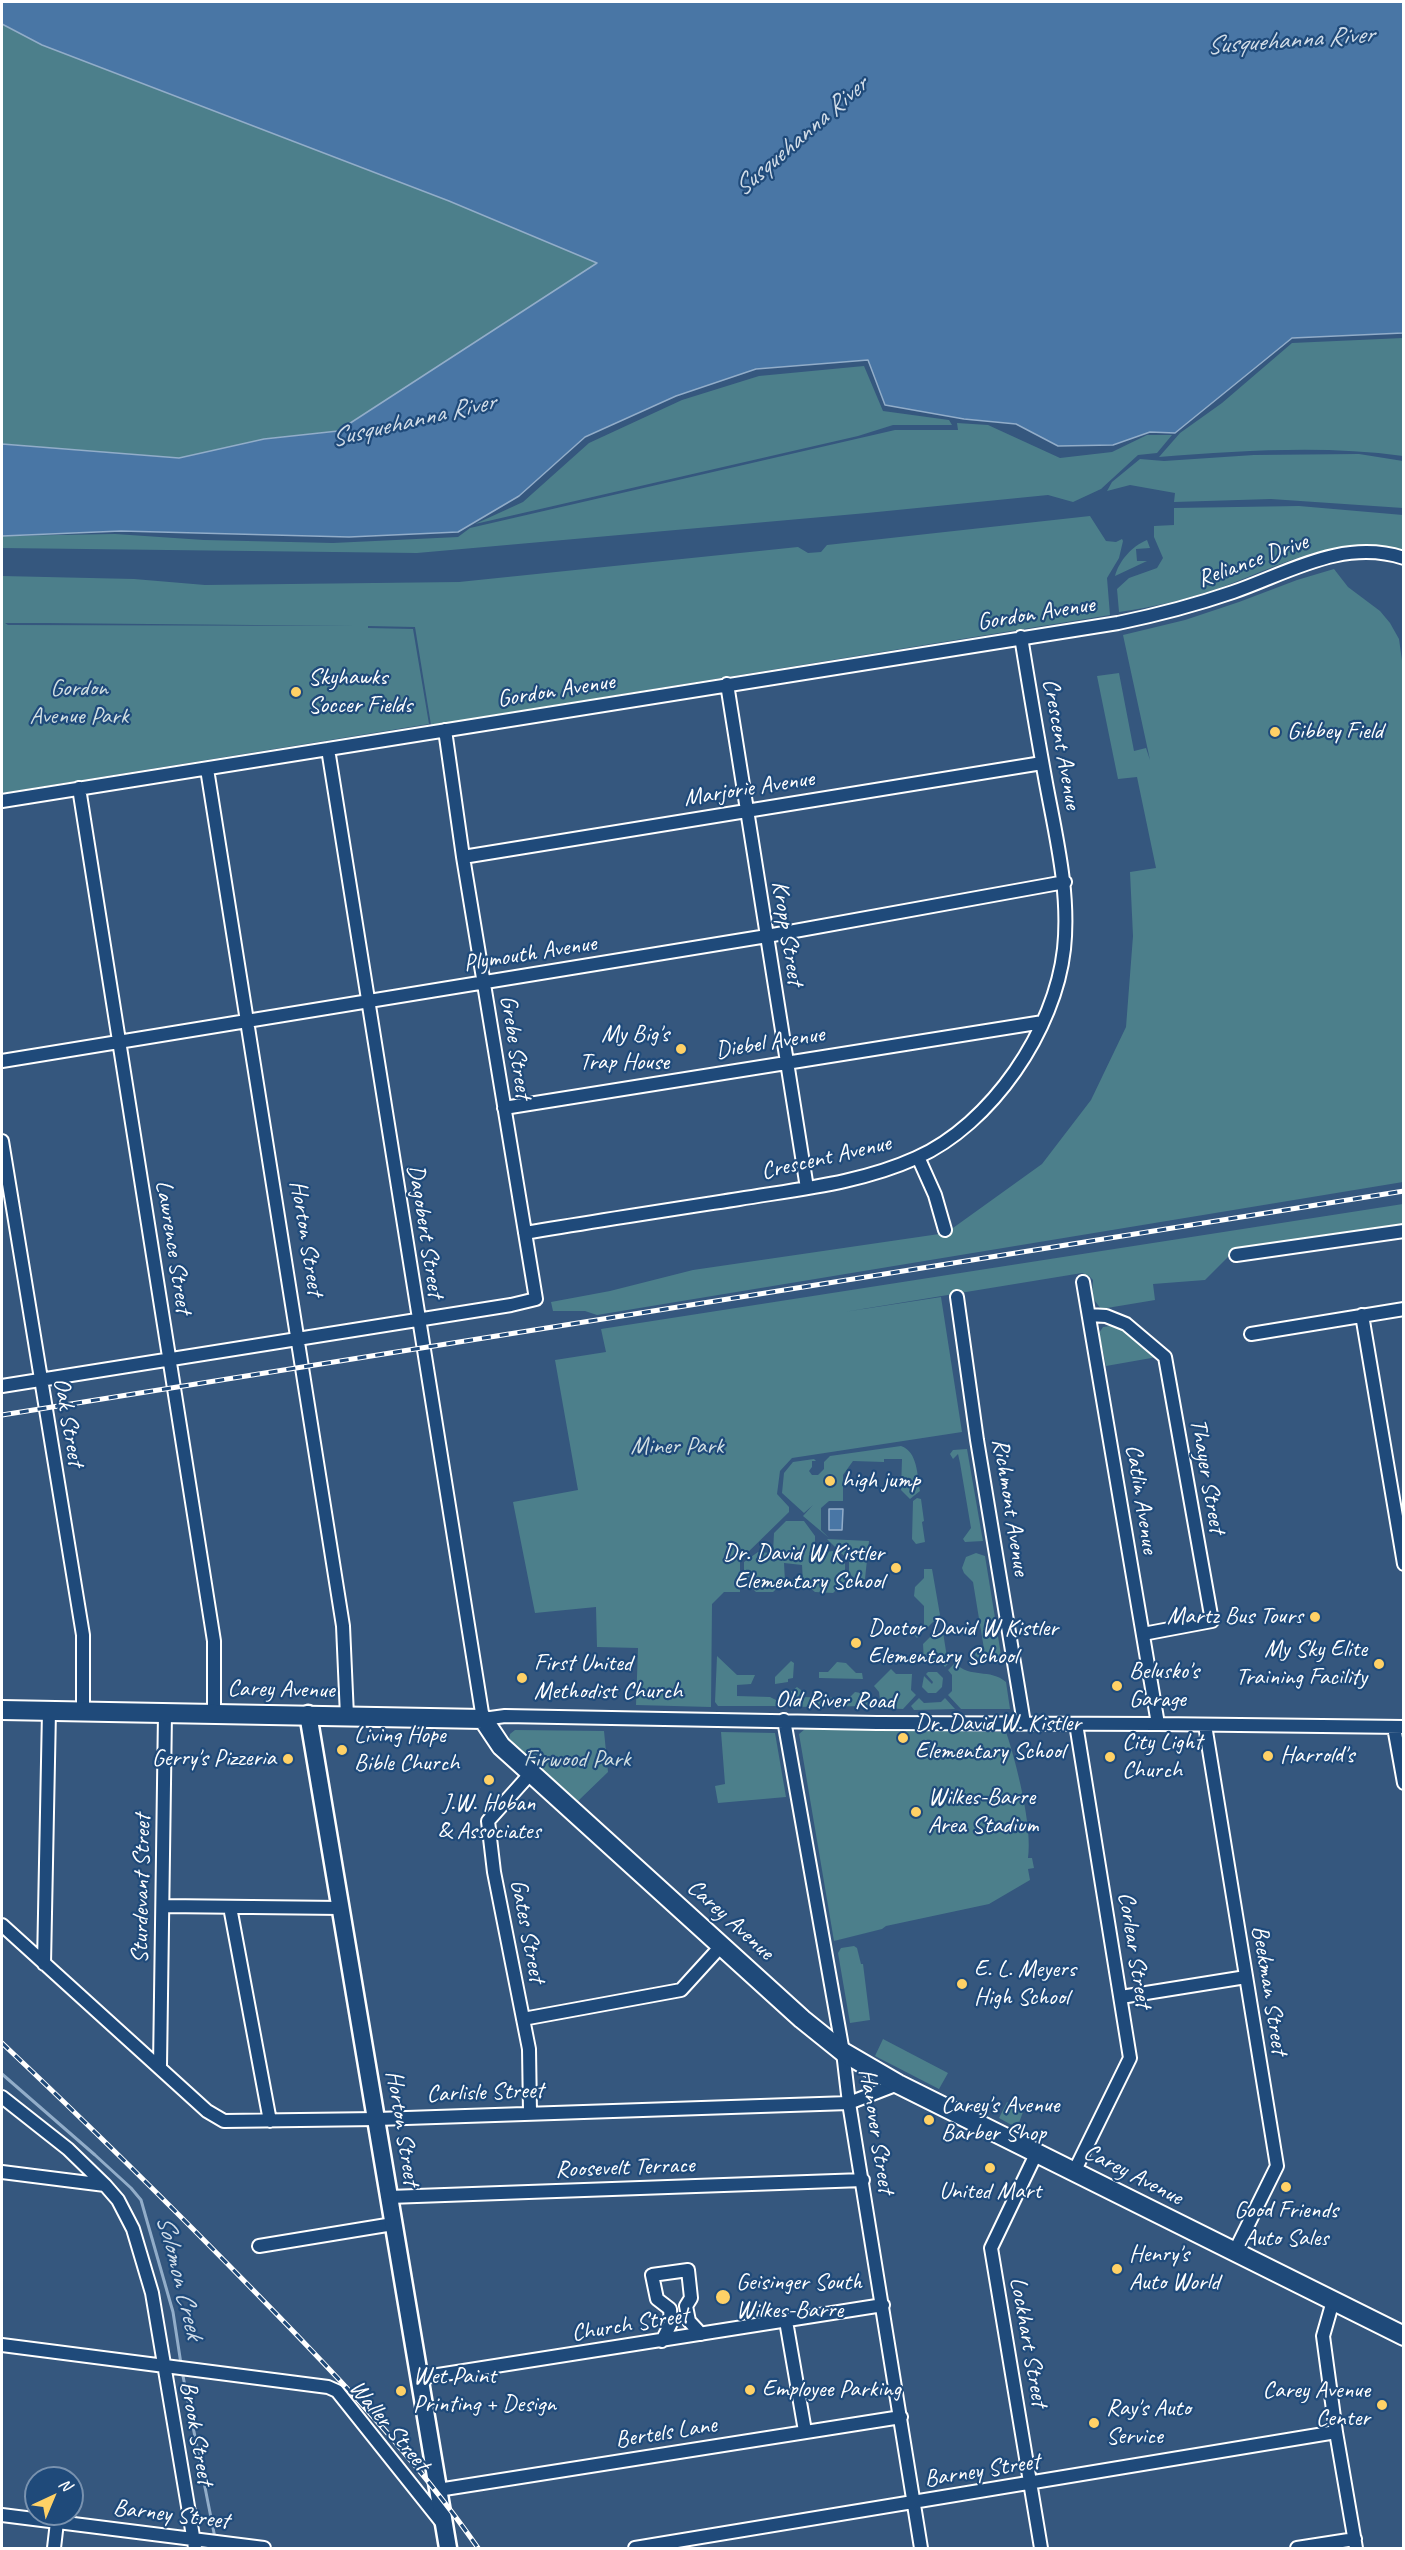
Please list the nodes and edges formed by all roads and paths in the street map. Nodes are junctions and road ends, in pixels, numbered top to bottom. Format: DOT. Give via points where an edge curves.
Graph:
graph roads {
  1 [pos="1404,558"];
  2 [pos="1118,623"];
  3 [pos="1021,637"];
  4 [pos="727,684"];
  5 [pos="445,730"];
  6 [pos="328,749"];
  7 [pos="1042,763"];
  8 [pos="207,769"];
  9 [pos="79,788"];
  10 [pos="2,801"];
  11 [pos="746,811"];
  12 [pos="463,857"];
  13 [pos="1065,882"];
  14 [pos="767,936"];
  15 [pos="484,983"];
  16 [pos="368,1001"];
  17 [pos="246,1021"];
  18 [pos="1043,1022"];
  19 [pos="119,1042"];
  20 [pos="2,1061"];
  21 [pos="787,1061"];
  22 [pos="504,1108"];
  23 [pos="2,1141"];
  24 [pos="918,1157"];
  25 [pos="807,1188"];
  26 [pos="945,1230"];
  27 [pos="1404,1231"];
  28 [pos="525,1233"];
  29 [pos="1236,1255"];
  30 [pos="1083,1282"];
  31 [pos="957,1297"];
  32 [pos="1404,1309"];
  33 [pos="1089,1315"];
  34 [pos="1362,1315"];
  35 [pos="418,1320"];
  36 [pos="1251,1334"];
  37 [pos="299,1340"];
  38 [pos="169,1360"];
  39 [pos="40,1381"];
  40 [pos="2,1386"];
  41 [pos="1401,1534"];
  42 [pos="1404,1564"];
  43 [pos="1143,1634"];
  44 [pos="2,1710"];
  45 [pos="49,1711"];
  46 [pos="83,1711"];
  47 [pos="165,1713"];
  48 [pos="214,1713"];
  49 [pos="308,1714"];
  50 [pos="347,1716"];
  51 [pos="483,1719"];
  52 [pos="784,1720"];
  53 [pos="1024,1723"];
  54 [pos="1076,1724"];
  55 [pos="1158,1724"];
  56 [pos="1205,1725"];
  57 [pos="1399,1727"];
  58 [pos="531,1773"];
  59 [pos="1404,1784"];
  60 [pos="163,1906"];
  61 [pos="230,1907"];
  62 [pos="341,1908"];
  63 [pos="2,1925"];
  64 [pos="722,1945"];
  65 [pos="44,1964"];
  66 [pos="1246,1977"];
  67 [pos="1121,1997"];
  68 [pos="524,2019"];
  69 [pos="843,2052"];
  70 [pos="160,2066"];
  71 [pos="898,2084"];
  72 [pos="2,2097"];
  73 [pos="849,2103"];
  74 [pos="530,2112"];
  75 [pos="377,2119"];
  76 [pos="270,2121"];
  77 [pos="1037,2152"];
  78 [pos="2,2172"];
  79 [pos="1074,2172"];
  80 [pos="863,2180"];
  81 [pos="105,2185"];
  82 [pos="389,2197"];
  83 [pos="393,2224"];
  84 [pos="259,2246"];
  85 [pos="1234,2253"];
  86 [pos="1333,2301"];
  87 [pos="884,2305"];
  88 [pos="786,2321"];
  89 [pos="701,2334"];
  90 [pos="1404,2336"];
  91 [pos="662,2341"];
  92 [pos="2,2345"];
  93 [pos="166,2365"];
  94 [pos="419,2378"];
  95 [pos="901,2417"];
  96 [pos="805,2431"];
  97 [pos="1336,2432"];
  98 [pos="1030,2484"];
  99 [pos="438,2490"];
  100 [pos="914,2503"];
  101 [pos="2,2515"];
  102 [pos="24,2518"];
  103 [pos="444,2525"];
  104 [pos="57,2526"];
  105 [pos="84,2526"];
  106 [pos="196,2542"];
  107 [pos="1355,2544"];
  108 [pos="54,2548"];
  109 [pos="264,2548"];
  110 [pos="448,2548"];
  111 [pos="635,2548"];
  112 [pos="921,2548"];
  113 [pos="1041,2548"];
  114 [pos="1298,2548"];
  1 -- 2 [label="street, Reliance Drive" via="1364,552 1323,558 1198,604"];
  2 -- 3 [label="street, Gordon Avenue"];
  3 -- 4 [label="street, Gordon Avenue"];
  3 -- 7 [label="street, Crescent Avenue"];
  4 -- 5 [label="street, Gordon Avenue"];
  4 -- 11 [label="street, Kropp Street"];
  5 -- 6 [label="street, Gordon Avenue"];
  5 -- 12 [label="street, Grebe Street"];
  6 -- 8 [label="street, Gordon Avenue"];
  6 -- 16 [label="street, Dagobert Street"];
  7 -- 11 [label="street, Marjorie Avenue"];
  7 -- 13 [label="street, Crescent Avenue"];
  8 -- 9 [label="street, Gordon Avenue"];
  8 -- 17 [label="street, Horton Street"];
  9 -- 10 [label="street, Gordon Avenue"];
  9 -- 19 [label="street, Lawrence Street"];
  11 -- 12 [label="street, Marjorie Avenue"];
  11 -- 14 [label="street, Kropp Street"];
  12 -- 15 [label="street, Grebe Street"];
  13 -- 14 [label="street, Plymouth Avenue"];
  13 -- 18 [label="street, Crescent Avenue" via="1064,949"];
  14 -- 15 [label="street, Plymouth Avenue"];
  14 -- 21 [label="street, Kropp Street"];
  15 -- 16 [label="street, Plymouth Avenue"];
  15 -- 22 [label="street, Grebe Street"];
  16 -- 17 [label="street, Plymouth Avenue"];
  16 -- 35 [label="street, Dagobert Street"];
  17 -- 19 [label="street, Plymouth Avenue"];
  17 -- 37 [label="street, Horton Street"];
  18 -- 21 [label="street, Diebel Avenue"];
  18 -- 24 [label="street, Crescent Avenue" via="1011,1078 984,1110"];
  19 -- 20 [label="street, Plymouth Avenue"];
  19 -- 38 [label="street, Lawrence Street"];
  21 -- 22 [label="street, Diebel Avenue"];
  21 -- 25 [label="street, Kropp Street"];
  22 -- 28 [label="street, Grebe Street"];
  23 -- 39 [label="street, Oak Street"];
  24 -- 25 [label="street, Crescent Avenue" via="871,1174"];
  24 -- 26 [label="street"];
  25 -- 28 [label="street, Crescent Avenue"];
  27 -- 29 [label="street"];
  28 -- 35 [label="street, Grebe Street" via="536,1299"];
  30 -- 33 [label="street, Catlin Avenue"];
  31 -- 53 [label="street, Richmont Avenue"];
  32 -- 34 [label="street"];
  33 -- 43 [label="street, Catlin Avenue"];
  33 -- 43 [label="street, Thayer Street" via="1106,1316 1126,1324 1165,1357 1212,1621"];
  34 -- 36 [label="street"];
  34 -- 41 [label="street"];
  35 -- 37 [label="street"];
  35 -- 51 [label="street, Dagobert Street"];
  37 -- 38 [label="street"];
  37 -- 50 [label="street, Horton Street" via="343,1626"];
  38 -- 39 [label="street"];
  38 -- 48 [label="street, Lawrence Street" via="214,1641"];
  39 -- 40 [label="street"];
  39 -- 46 [label="street, Oak Street" via="83,1635"];
  41 -- 42 [label="street"];
  43 -- 55 [label="street, Catlin Avenue"];
  44 -- 45 [label="main road, Carey Avenue"];
  45 -- 46 [label="main road, Carey Avenue"];
  45 -- 65 [label="street"];
  46 -- 47 [label="main road, Carey Avenue"];
  47 -- 48 [label="main road, Carey Avenue"];
  47 -- 60 [label="street, Sturdevant Street"];
  48 -- 49 [label="main road, Carey Avenue"];
  49 -- 50 [label="main road, Carey Avenue"];
  49 -- 62 [label="main road, Horton Street"];
  50 -- 51 [label="main road, Carey Avenue"];
  51 -- 52 [label="street, Old River Road" via="505,1716"];
  51 -- 58 [label="main road, Carey Avenue" via="501,1746"];
  52 -- 53 [label="street, Old River Road"];
  52 -- 69 [label="street, Hanover Street"];
  53 -- 54 [label="street, Old River Road"];
  54 -- 55 [label="street, Old River Road"];
  54 -- 67 [label="street, Corlear Street"];
  55 -- 56 [label="street, Old River Road"];
  56 -- 57 [label="street, Old River Road"];
  56 -- 66 [label="street, Beekman Street"];
  57 -- 59 [label="street"];
  58 -- 64 [label="main road, Carey Avenue"];
  58 -- 68 [label="street, Gates Street" via="488,1821 494,1872"];
  60 -- 61 [label="street"];
  60 -- 70 [label="street, Sturdevant Street"];
  61 -- 62 [label="street"];
  61 -- 76 [label="street"];
  62 -- 75 [label="main road, Horton Street"];
  63 -- 65 [label="street, Carlisle Street"];
  64 -- 68 [label="street" via="681,1990"];
  64 -- 69 [label="main road, Carey Avenue"];
  65 -- 70 [label="street, Carlisle Street"];
  66 -- 67 [label="street"];
  66 -- 85 [label="street, Beekman Street" via="1277,2166"];
  67 -- 79 [label="street, Corlear Street" via="1130,2058"];
  68 -- 74 [label="street, Gates Street" via="529,2049"];
  69 -- 71 [label="main road, Carey Avenue"];
  69 -- 73 [label="street, Hanover Street"];
  70 -- 76 [label="street, Carlisle Street" via="215,2117 224,2121"];
  71 -- 73 [label="street, Carlisle Street"];
  71 -- 77 [label="main road, Carey Avenue"];
  72 -- 81 [label="street, Brook Street" via="68,2149"];
  73 -- 74 [label="street, Carlisle Street"];
  73 -- 80 [label="street, Hanover Street"];
  74 -- 75 [label="street, Carlisle Street"];
  75 -- 76 [label="street, Carlisle Street"];
  75 -- 82 [label="main road, Horton Street"];
  77 -- 79 [label="main road, Carey Avenue"];
  77 -- 98 [label="street, Lockhart Street" via="991,2248"];
  78 -- 81 [label="street"];
  79 -- 85 [label="main road, Carey Avenue"];
  80 -- 82 [label="street, Roosevelt Terrace"];
  80 -- 87 [label="street, Hanover Street"];
  81 -- 93 [label="street, Brook Street" via="124,2210 140,2249"];
  82 -- 83 [label="main road, Horton Street"];
  83 -- 84 [label="street"];
  83 -- 94 [label="main road, Horton Street"];
  85 -- 86 [label="main road, Carey Avenue"];
  86 -- 90 [label="main road, Carey Avenue"];
  86 -- 97 [label="street" via="1323,2336"];
  87 -- 88 [label="street, Church Street"];
  87 -- 95 [label="street, Hanover Street"];
  88 -- 89 [label="street, Church Street"];
  88 -- 96 [label="street"];
  89 -- 91 [label="street, Church Street"];
  89 -- 91 [label="street" via="688,2320 688,2270 652,2275 657,2299 670,2309 671,2323"];
  91 -- 94 [label="street, Church Street"];
  92 -- 93 [label="street, Waller Street"];
  93 -- 103 [label="street, Waller Street" via="316,2384 337,2391"];
  93 -- 106 [label="street, Brook Street"];
  94 -- 99 [label="main road, Horton Street"];
  95 -- 96 [label="street, Bertels Lane"];
  95 -- 100 [label="street, Hanover Street"];
  96 -- 99 [label="street, Bertels Lane"];
  97 -- 98 [label="street, Barney Street"];
  97 -- 107 [label="street"];
  98 -- 100 [label="street, Barney Street"];
  98 -- 113 [label="street, Lockhart Street"];
  99 -- 103 [label="main road, Horton Street"];
  100 -- 111 [label="street, Barney Street"];
  100 -- 112 [label="street, Hanover Street"];
  101 -- 102 [label="street, Barney Street"];
  103 -- 110 [label="main road, Horton Street"];
  104 -- 108 [label="street"];
  105 -- 106 [label="street, Barney Street"];
  106 -- 109 [label="street, Barney Street"];
  107 -- 114 [label="street"];
}
